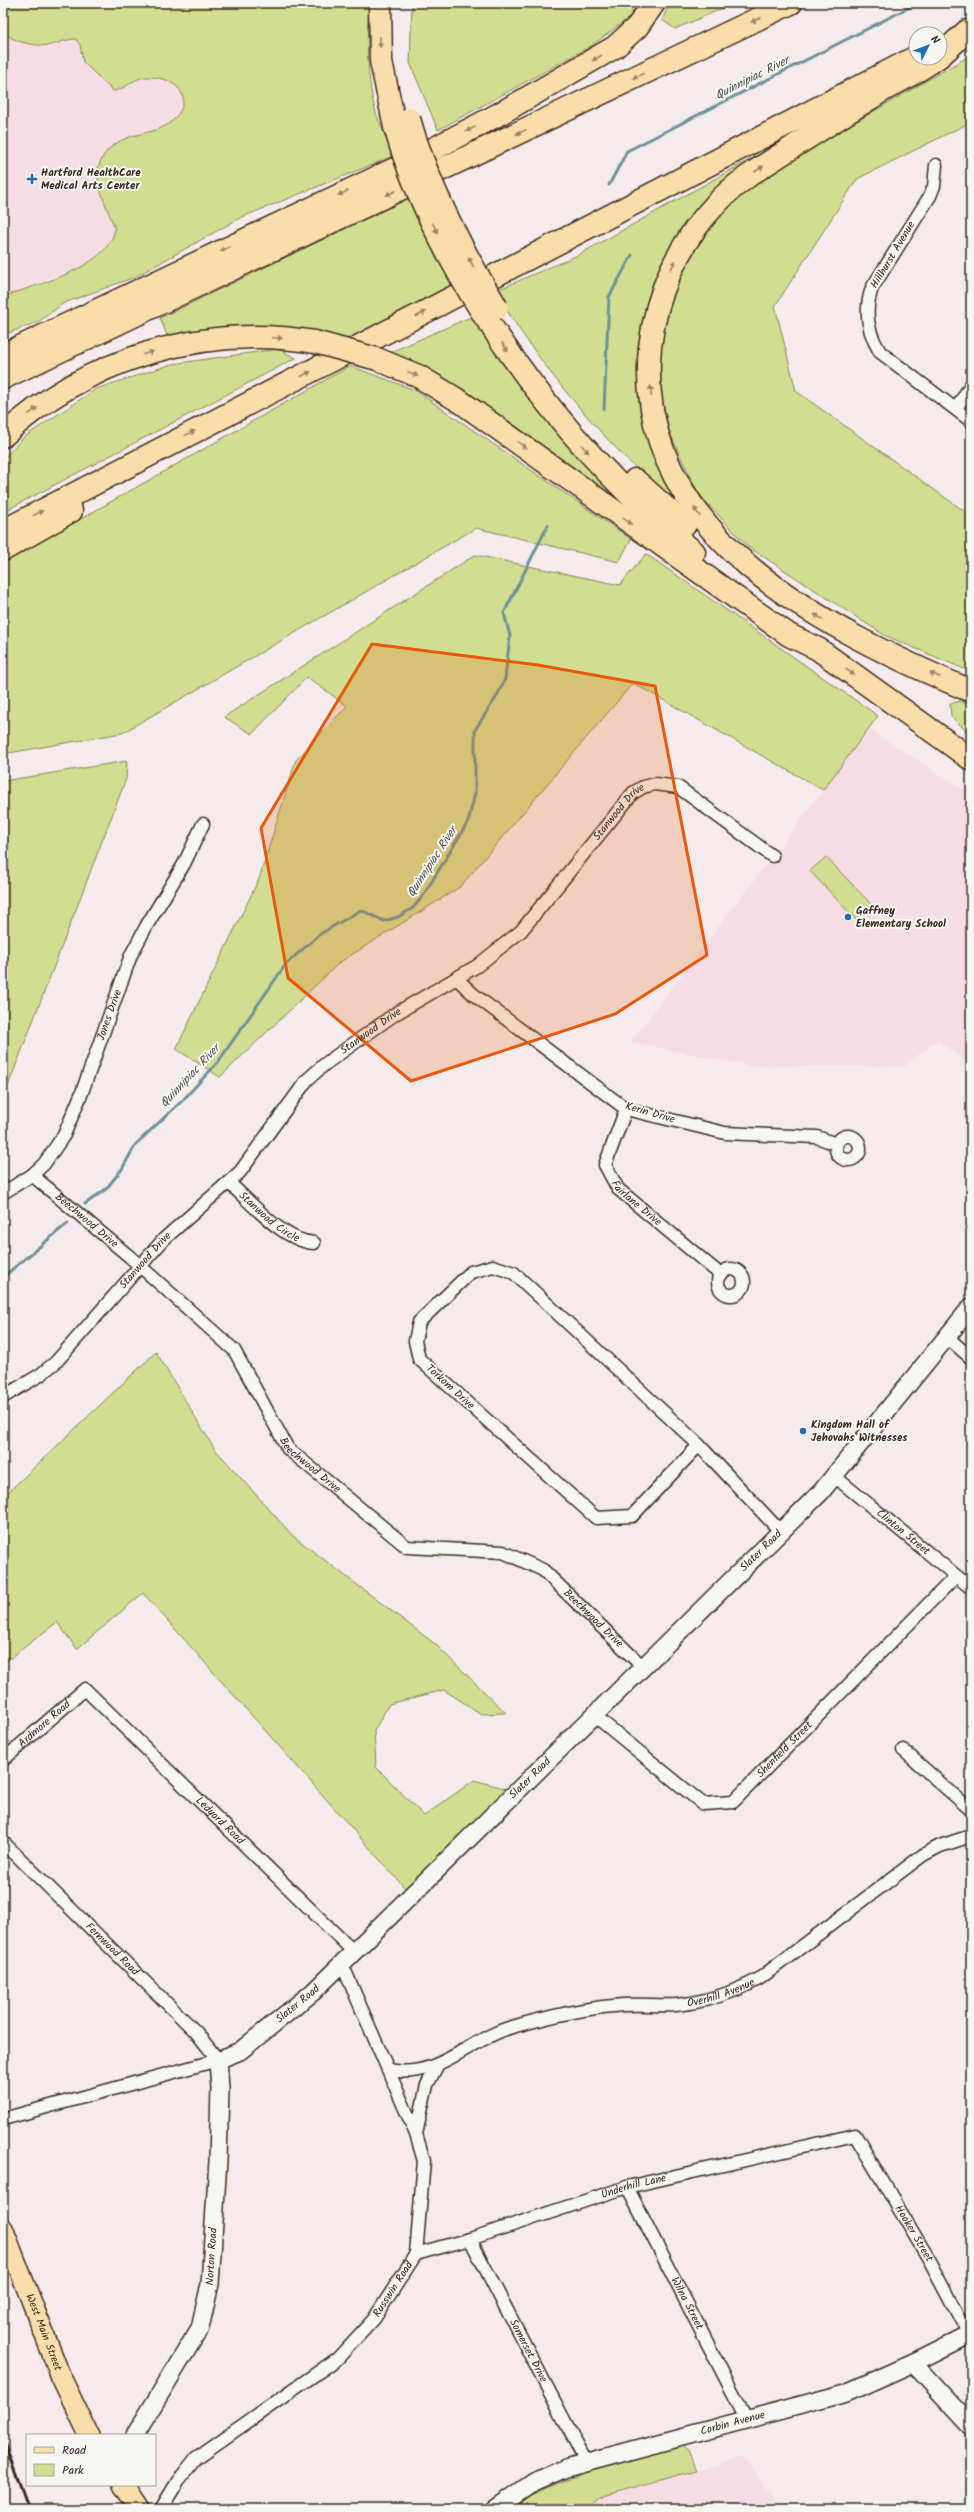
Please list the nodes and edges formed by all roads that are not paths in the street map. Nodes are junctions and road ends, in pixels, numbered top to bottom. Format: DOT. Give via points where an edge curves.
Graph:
graph roads {
  1 [pos="380,3"];
  2 [pos="396,3"];
  3 [pos="654,3"];
  4 [pos="791,3"];
  5 [pos="969,30"];
  6 [pos="948,41"];
  7 [pos="948,49"];
  8 [pos="908,61"];
  9 [pos="924,66"];
  10 [pos="402,123"];
  11 [pos="936,165"];
  12 [pos="491,311"];
  13 [pos="3,355"];
  14 [pos="3,378"];
  15 [pos="971,385"];
  16 [pos="956,409"];
  17 [pos="971,421"];
  18 [pos="3,436"];
  19 [pos="166,446"];
  20 [pos="3,530"];
  21 [pos="3,550"];
  22 [pos="774,588"];
  23 [pos="818,649"];
  24 [pos="971,691"];
  25 [pos="971,759"];
  26 [pos="203,824"];
  27 [pos="772,856"];
  28 [pos="456,978"];
  29 [pos="626,1109"];
  30 [pos="836,1144"];
  31 [pos="32,1175"];
  32 [pos="229,1183"];
  33 [pos="3,1193"];
  34 [pos="314,1243"];
  35 [pos="140,1267"];
  36 [pos="721,1275"];
  37 [pos="971,1307"];
  38 [pos="947,1337"];
  39 [pos="971,1358"];
  40 [pos="3,1397"];
  41 [pos="699,1445"];
  42 [pos="834,1476"];
  43 [pos="781,1532"];
  44 [pos="956,1576"];
  45 [pos="971,1588"];
  46 [pos="644,1668"];
  47 [pos="86,1689"];
  48 [pos="595,1716"];
  49 [pos="903,1750"];
  50 [pos="3,1760"];
  51 [pos="971,1810"];
  52 [pos="971,1836"];
  53 [pos="3,1842"];
  54 [pos="355,1953"];
  55 [pos="342,1964"];
  56 [pos="218,2060"];
  57 [pos="437,2066"];
  58 [pos="390,2070"];
  59 [pos="3,2119"];
  60 [pos="416,2134"];
  61 [pos="855,2135"];
  62 [pos="627,2187"];
  63 [pos="3,2228"];
  64 [pos="470,2239"];
  65 [pos="416,2254"];
  66 [pos="970,2334"];
  67 [pos="913,2363"];
  68 [pos="747,2420"];
  69 [pos="971,2426"];
  70 [pos="89,2434"];
  71 [pos="136,2434"];
  72 [pos="586,2462"];
  73 [pos="124,2486"];
  74 [pos="140,2509"];
  75 [pos="161,2509"];
  76 [pos="495,2509"];
  1 -- 10 [label="highway, one-way" via="381,61"];
  2 -- 10 [label="highway" via="396,61"];
  3 -- 13 [label="highway, one-way" via="637,27 615,47 501,113 403,165"];
  4 -- 14 [label="highway, one-way"];
  5 -- 6 [label="highway"];
  5 -- 7 [label="highway"];
  19 -- 8 [label="highway, one-way"];
  22 -- 9 [label="highway, one-way" via="708,527 687,498 670,464 656,422 650,388 651,338 660,300 673,265 687,240 724,195 794,146"];
  10 -- 12 [label="highway, bridge" via="412,176 432,220 456,267"];
  11 -- 16 [label="street, Hillhurst Avenue" via="934,186 930,196 872,288 867,314 873,340 880,352"];
  12 -- 22 [label="highway" via="562,399 624,469 704,541 755,579"];
  12 -- 23 [label="highway, one-way" via="543,399 618,484 680,540 798,628"];
  15 -- 16 [label="street"];
  16 -- 17 [label="street, Hillhurst Avenue"];
  18 -- 23 [label="highway, one-way, bridge" via="39,406 72,385 118,363 158,350 198,341 240,338 285,338 315,342 377,359 414,374 450,394 789,634"];
  20 -- 19 [label="highway, one-way"];
  19 -- 21 [label="highway" via="115,484"];
  24 -- 22 [label="highway, one-way" via="869,644 819,617"];
  23 -- 25 [label="highway, one-way"];
  26 -- 31 [label="street, Jones Drive" via="184,864 131,955 64,1135 44,1164"];
  27 -- 28 [label="street, Stanwood Drive" via="678,787 655,784 643,787 625,801 529,922 492,955"];
  28 -- 29 [label="street, Kerin Drive" via="473,994"];
  28 -- 32 [label="street, Stanwood Drive" via="395,1014 324,1064 307,1080 250,1160"];
  29 -- 30 [label="street, Kerin Drive" via="725,1133 817,1137"];
  29 -- 36 [label="street, Fairlane Drive" via="605,1165 618,1189"];
  31 -- 33 [label="street, Jones Drive"];
  31 -- 35 [label="street, Beechwood Drive"];
  32 -- 34 [label="street, Stanwood Circle" via="287,1234"];
  32 -- 35 [label="street, Stanwood Drive" via="164,1240"];
  35 -- 40 [label="street, Stanwood Drive" via="56,1362 40,1375"];
  35 -- 46 [label="street, Beechwood Drive" via="234,1350 288,1449 407,1547 503,1552 542,1570"];
  37 -- 38 [label="main road, Slater Road"];
  38 -- 39 [label="street"];
  38 -- 42 [label="main road, Slater Road"];
  41 -- 41 [label="street, Torkom Drive" via="514,1273 493,1266 471,1272 419,1322 414,1341 419,1359 596,1518 632,1516"];
  41 -- 43 [label="street, Torkom Drive"];
  42 -- 43 [label="main road, Slater Road"];
  42 -- 44 [label="street, Clinton Street"];
  43 -- 46 [label="main road, Slater Road"];
  44 -- 45 [label="street, Clinton Street"];
  44 -- 48 [label="street, Shenfield Street" via="733,1802 704,1804"];
  46 -- 48 [label="main road, Slater Road"];
  47 -- 50 [label="street, Ardmore Road"];
  47 -- 54 [label="street, Ledyard Road"];
  48 -- 54 [label="main road, Slater Road"];
  49 -- 51 [label="street"];
  52 -- 57 [label="street, Overhill Avenue" via="940,1846 923,1855 759,1979 739,1990 677,2005 613,2006 524,2024 473,2043"];
  53 -- 56 [label="street, Fernwood Road" via="196,2032"];
  54 -- 55 [label="main road, Slater Road"];
  55 -- 56 [label="main road, Slater Road" via="313,1992 250,2044"];
  55 -- 58 [label="street, Russwin Road"];
  56 -- 59 [label="street, Slater Road"];
  56 -- 71 [label="main road, Norton Road" via="218,2161 208,2291 200,2328"];
  57 -- 58 [label="street, Overhill Avenue" via="414,2073"];
  57 -- 60 [label="street, Overhill Avenue" via="427,2085"];
  58 -- 60 [label="street, Russwin Road"];
  60 -- 65 [label="street, Russwin Road" via="424,2161"];
  61 -- 62 [label="street, Underhill Lane"];
  61 -- 66 [label="street, Hooker Street"];
  62 -- 64 [label="street, Underhill Lane"];
  62 -- 68 [label="street, Wilna Street"];
  63 -- 70 [label="main road, West Main Street" via="61,2377"];
  64 -- 65 [label="street, Underhill Lane"];
  64 -- 72 [label="street, Somerset Drive"];
  65 -- 75 [label="street, Russwin Road" via="374,2319 337,2359 196,2458"];
  66 -- 67 [label="main road, Corbin Avenue"];
  67 -- 68 [label="main road, Corbin Avenue" via="846,2393"];
  67 -- 69 [label="main road"];
  68 -- 72 [label="main road, Corbin Avenue"];
  72 -- 76 [label="main road, Corbin Avenue" via="546,2476"];
  73 -- 74 [label="main road"];
}
